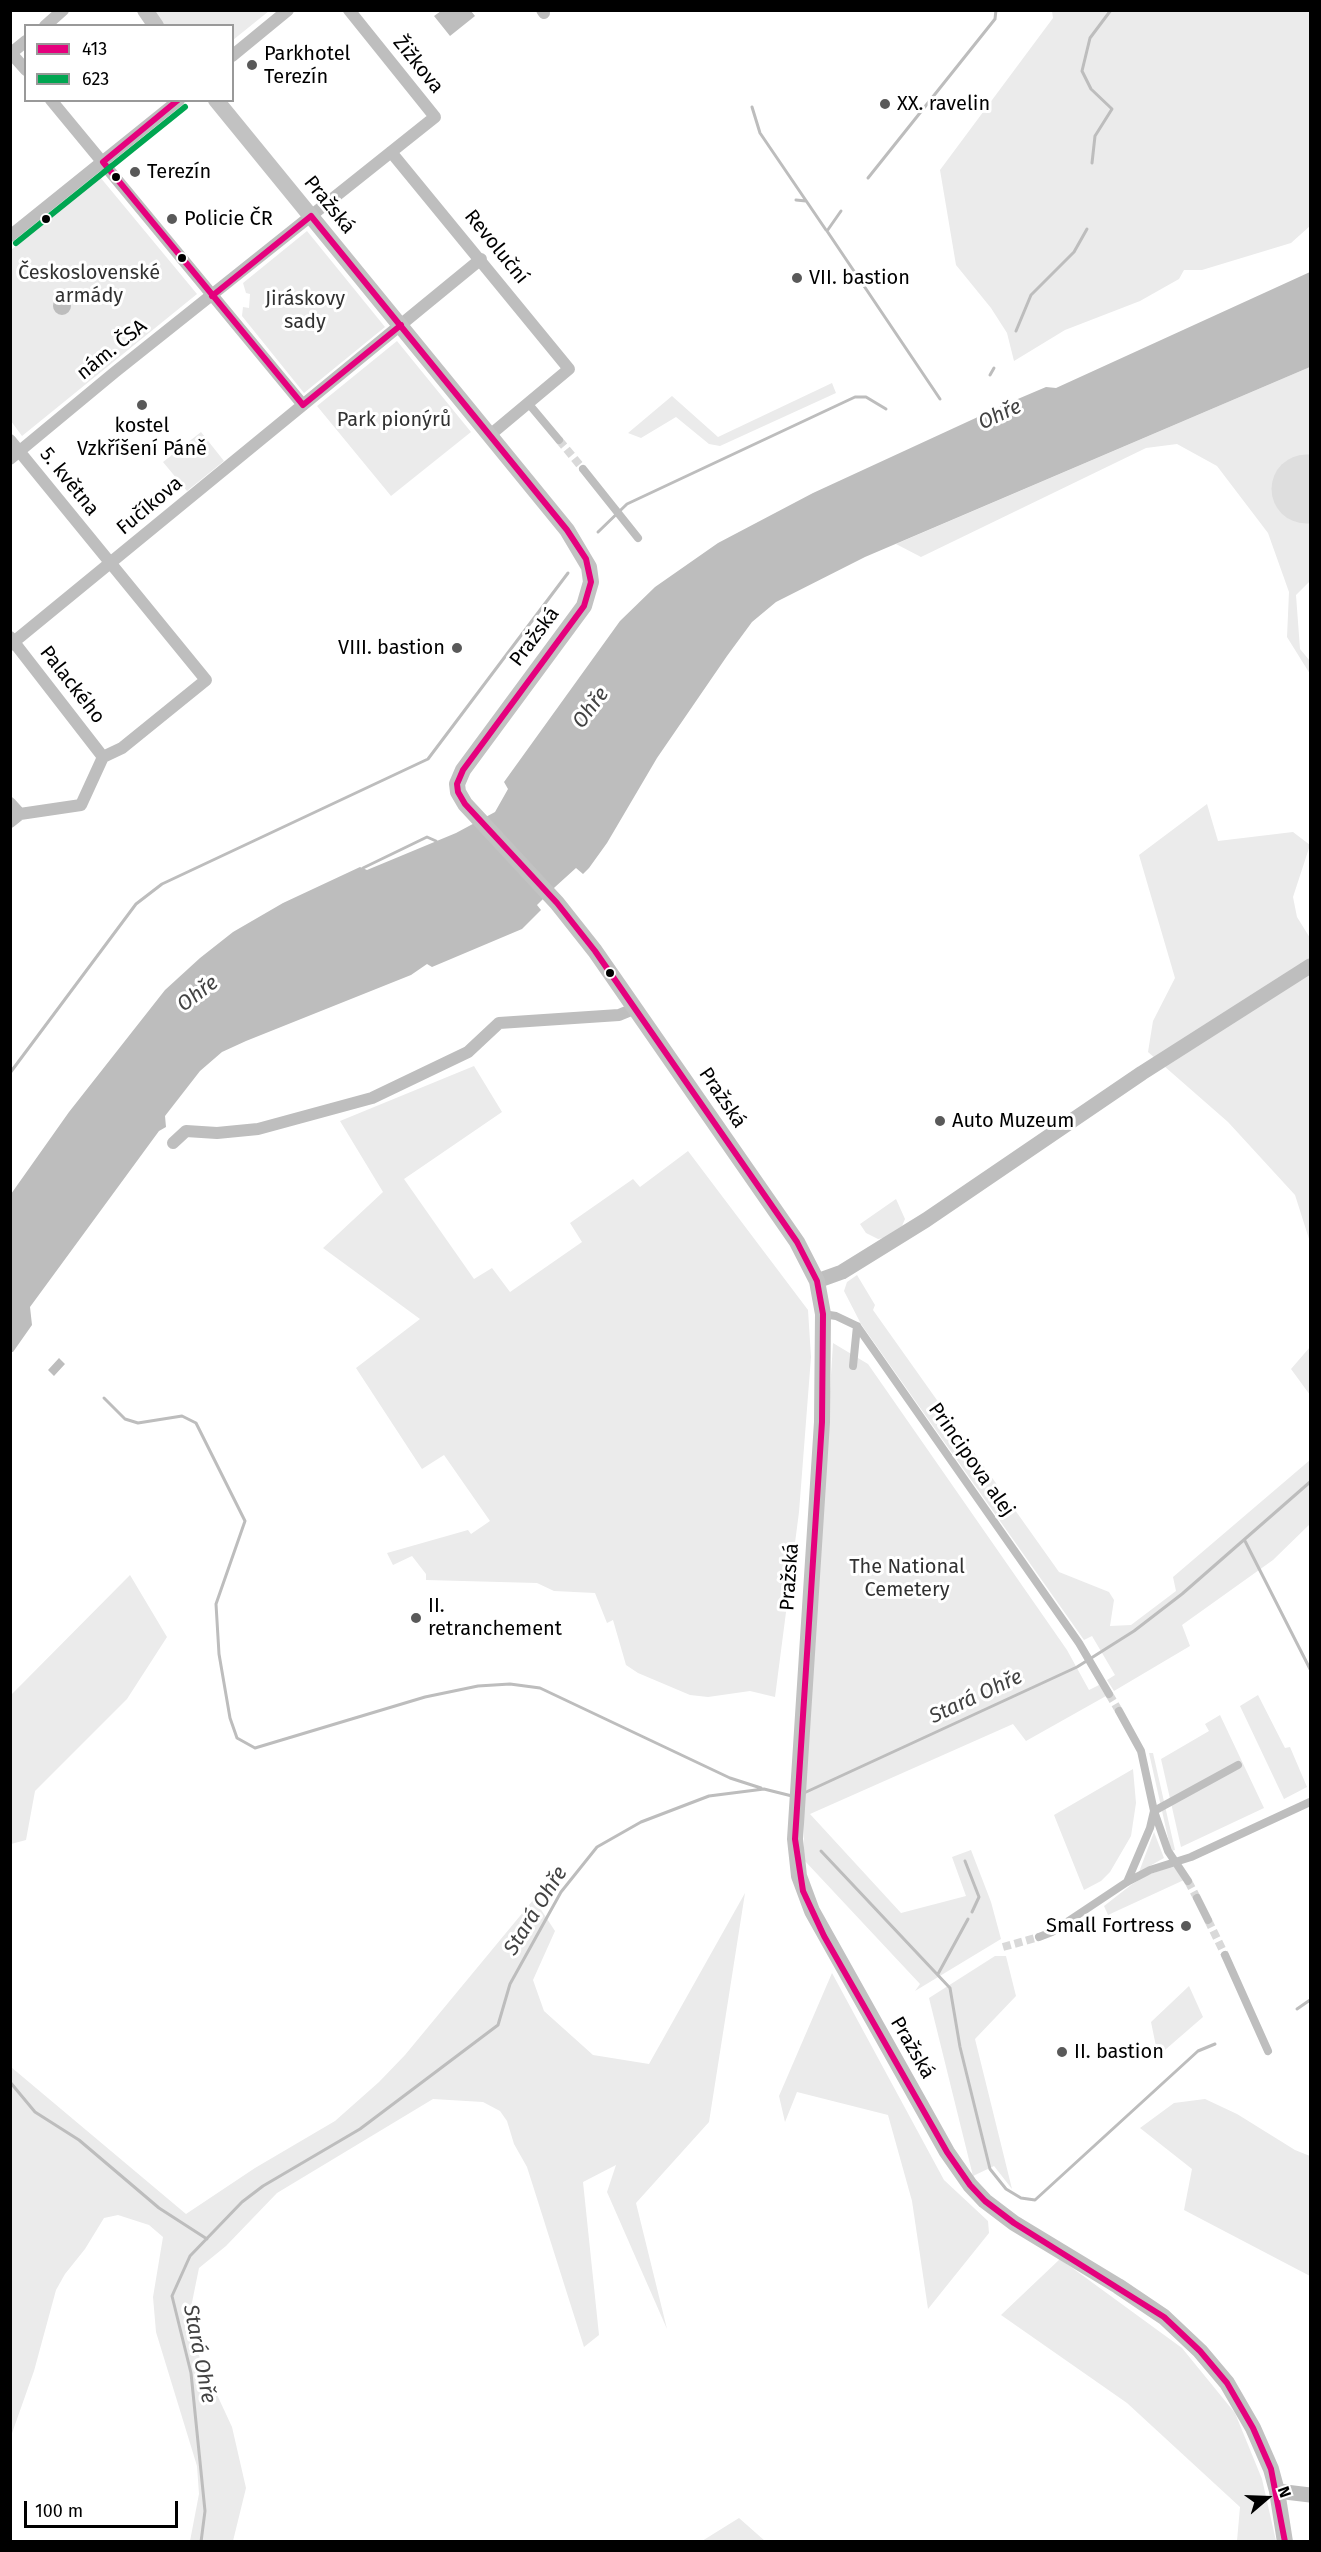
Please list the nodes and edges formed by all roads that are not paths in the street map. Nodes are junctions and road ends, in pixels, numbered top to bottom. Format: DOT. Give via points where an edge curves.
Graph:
graph roads {
  1 [pos="63,10"];
  2 [pos="144,10"];
  3 [pos="288,10"];
  4 [pos="349,10"];
  5 [pos="47,24"];
  6 [pos="154,24"];
  7 [pos="24,43"];
  8 [pos="11,53"];
  9 [pos="234,54"];
  10 [pos="24,68"];
  11 [pos="53,102"];
  12 [pos="176,102"];
  13 [pos="218,102"];
  14 [pos="435,117"];
  15 [pos="392,152"];
  16 [pos="103,162"];
  17 [pos="311,216"];
  18 [pos="10,236"];
  19 [pos="481,259"];
  20 [pos="212,296"];
  21 [pos="401,325"];
  22 [pos="528,403"];
  23 [pos="303,405"];
  24 [pos="490,435"];
  25 [pos="10,440"];
  26 [pos="559,440"];
  27 [pos="15,456"];
  28 [pos="583,469"];
  29 [pos="638,538"];
  30 [pos="111,564"];
  31 [pos="12,642"];
  32 [pos="103,756"];
  33 [pos="10,803"];
  34 [pos="15,818"];
  35 [pos="1311,966"];
  36 [pos="636,1008"];
  37 [pos="173,1143"];
  38 [pos="817,1281"];
  39 [pos="823,1314"];
  40 [pos="856,1326"];
  41 [pos="853,1366"];
  42 [pos="1109,1694"];
  43 [pos="1119,1711"];
  44 [pos="1238,1765"];
  45 [pos="1311,1802"];
  46 [pos="1154,1811"];
  47 [pos="1172,1861"];
  48 [pos="1188,1881"];
  49 [pos="1127,1882"];
  50 [pos="1197,1898"];
  51 [pos="1208,1920"];
  52 [pos="1039,1936"];
  53 [pos="1225,1955"];
  54 [pos="1268,2051"];
  55 [pos="1277,2491"];
  56 [pos="1311,2495"];
  57 [pos="1285,2541"];
  1 -- 5 [label="street"];
  2 -- 6 [label="main road"];
  3 -- 9 [label="street"];
  4 -- 14 [label="street, Žižkova"];
  7 -- 8 [label="street"];
  8 -- 10 [label="street"];
  11 -- 16 [label="street"];
  12 -- 16 [label="street"];
  13 -- 17 [label="main road, Pražská"];
  14 -- 15 [label="street, nám. ČSA"];
  15 -- 17 [label="street, nám. ČSA"];
  15 -- 19 [label="street, Revoluční"];
  16 -- 18 [label="street"];
  16 -- 20 [label="street"];
  17 -- 20 [label="street, nám. ČSA"];
  17 -- 21 [label="main road, Pražská"];
  19 -- 21 [label="street, Fučíkova"];
  19 -- 22 [label="street, Revoluční" via="569,369"];
  20 -- 23 [label="street"];
  20 -- 27 [label="street, nám. ČSA"];
  21 -- 23 [label="street, Fučíkova"];
  21 -- 24 [label="main road, Pražská"];
  22 -- 24 [label="street"];
  22 -- 26 [label="street"];
  23 -- 30 [label="street, Fučíkova"];
  24 -- 36 [label="main road, Pražská" via="575,541 589,567 591,582 584,606 463,770 457,784 460,797 557,903"];
  25 -- 27 [label="street"];
  27 -- 30 [label="street, 5. května"];
  28 -- 29 [label="street"];
  30 -- 31 [label="street, Fučíkova"];
  30 -- 32 [label="street, 5. května" via="206,680 122,747"];
  31 -- 32 [label="street, Palackého"];
  32 -- 34 [label="street" via="81,805"];
  33 -- 34 [label="street"];
  35 -- 38 [label="street" via="1142,1073 926,1220 842,1272"];
  36 -- 37 [label="street" via="620,1015 499,1023 468,1052 372,1098 258,1129 186,1131"];
  36 -- 38 [label="main road, Pražská" via="797,1242"];
  38 -- 39 [label="main road, Pražská"];
  39 -- 40 [label="street"];
  39 -- 55 [label="main road, Pražská" via="822,1422 796,1812 796,1858 803,1892 947,2152 970,2186 1014,2223 1164,2318 1200,2351 1240,2402 1263,2449"];
  40 -- 41 [label="street"];
  40 -- 42 [label="street, Principova alej" via="1079,1643"];
  43 -- 46 [label="street" via="1141,1750"];
  44 -- 46 [label="street"];
  45 -- 47 [label="street" via="1191,1857"];
  46 -- 47 [label="street"];
  46 -- 49 [label="street"];
  47 -- 48 [label="street"];
  47 -- 49 [label="street"];
  49 -- 52 [label="street" via="1095,1906"];
  50 -- 51 [label="street"];
  53 -- 54 [label="street"];
  55 -- 56 [label="street"];
  55 -- 57 [label="main road, Pražská"];
}
